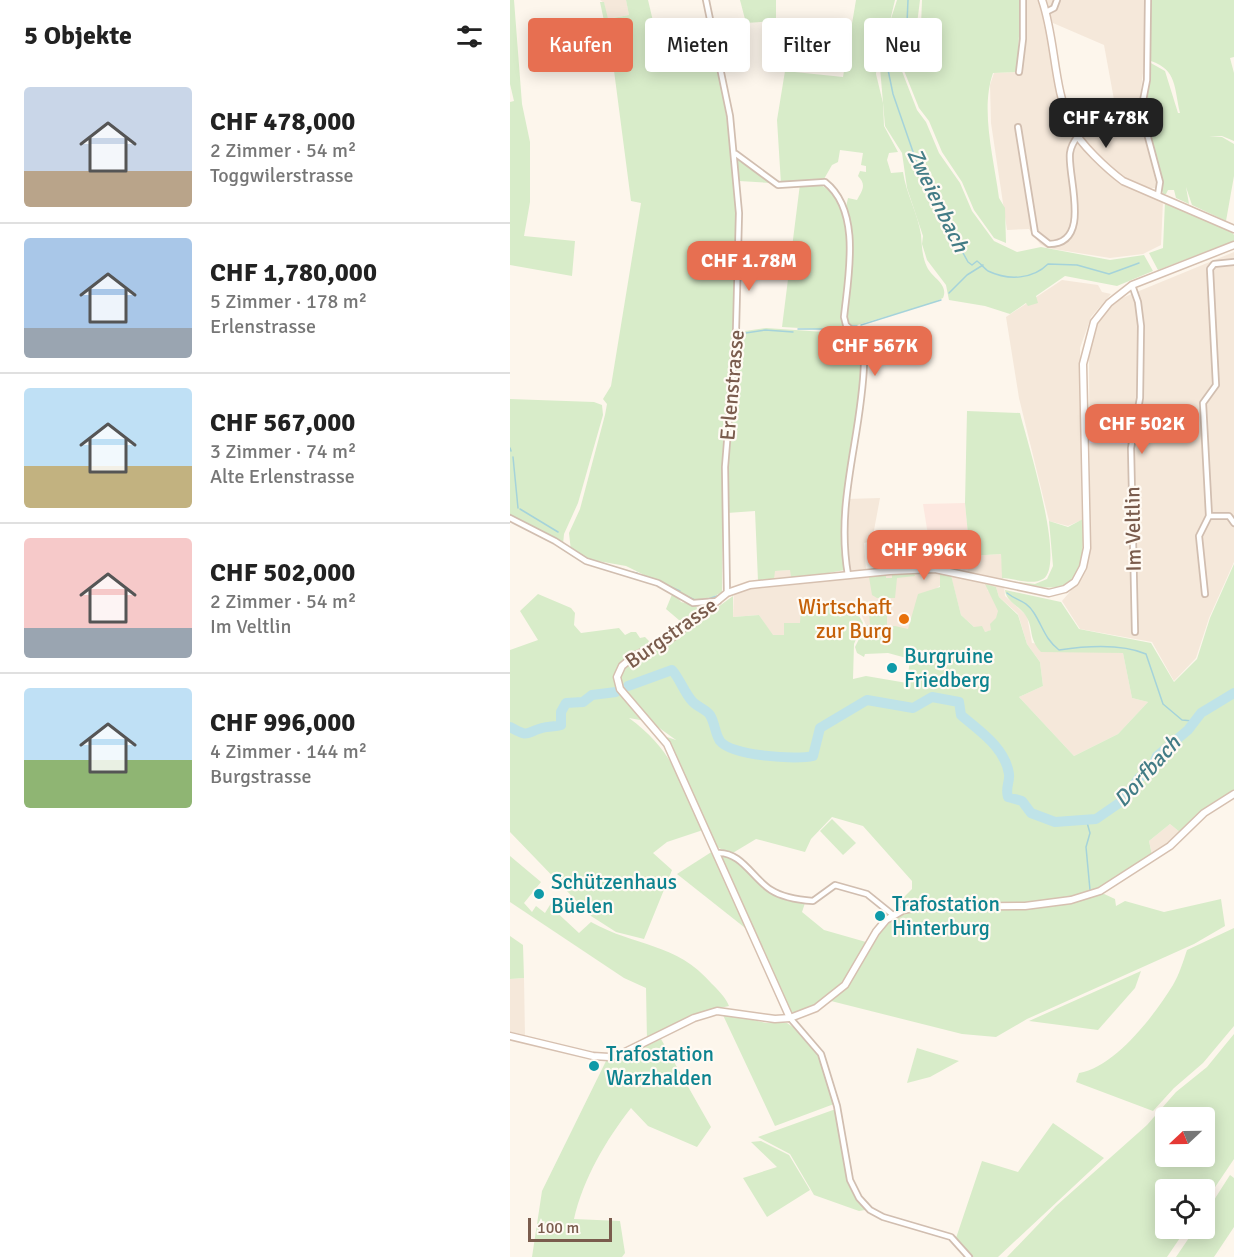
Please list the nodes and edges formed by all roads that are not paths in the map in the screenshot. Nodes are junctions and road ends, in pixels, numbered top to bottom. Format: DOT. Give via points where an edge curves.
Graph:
graph roads {
  1 [pos="706,0"];
  2 [pos="1023,0"];
  3 [pos="1042,0"];
  4 [pos="1057,0"];
  5 [pos="1148,0"];
  6 [pos="1046,12"];
  7 [pos="1019,72"];
  8 [pos="1018,127"];
  9 [pos="1078,136"];
  10 [pos="735,153"];
  11 [pos="1158,195"];
  12 [pos="1234,229"];
  13 [pos="1234,245"];
  14 [pos="1234,262"];
  15 [pos="1132,285"];
  16 [pos="1209,516"];
  17 [pos="510,518"];
  18 [pos="1234,523"];
  19 [pos="848,575"];
  20 [pos="727,592"];
  21 [pos="1205,594"];
  22 [pos="720,600"];
  23 [pos="1135,632"];
  24 [pos="1234,794"];
  25 [pos="717,853"];
  26 [pos="893,915"];
  27 [pos="790,1018"];
  28 [pos="510,1035"];
  29 [pos="969,1257"];
  1 -- 10 [label="street, Erlenstrasse"];
  2 -- 7 [label="street"];
  3 -- 6 [label="street"];
  4 -- 6 [label="street" via="1054,8"];
  5 -- 11 [label="street" via="1147,80 1141,111 1160,182"];
  6 -- 9 [label="street" via="1054,61 1070,122"];
  8 -- 9 [label="street" via="1035,233 1049,244 1067,238 1074,220 1076,196 1070,154"];
  9 -- 11 [label="street" via="1123,181"];
  10 -- 19 [label="street" via="778,184 825,182 837,192 843,212 851,253 844,317 846,325 861,339 864,363 843,521"];
  10 -- 20 [label="street, Erlenstrasse" via="739,271 725,467"];
  11 -- 12 [label="street"];
  13 -- 15 [label="street, Burgstrasse"];
  14 -- 16 [label="street" via="1214,264 1209,276 1216,384 1203,403"];
  15 -- 19 [label="street, Burgstrasse" via="1100,313 1085,349 1087,548 1075,582 1065,589 1043,593 935,569"];
  15 -- 23 [label="street, Im Veltlin" via="1141,326 1140,398 1131,448"];
  16 -- 18 [label="street" via="1229,516"];
  16 -- 21 [label="street" via="1199,536"];
  17 -- 22 [label="street" via="586,561 658,584 693,603"];
  19 -- 20 [label="street, Burgstrasse" via="762,582"];
  20 -- 22 [label="street, Burgstrasse"];
  22 -- 25 [label="street, Burgstrasse" via="667,641 626,661 618,683 667,744"];
  24 -- 26 [label="street" via="1204,813 1170,846 1087,896 1025,906 912,908"];
  25 -- 26 [label="street" via="734,858 770,890 783,895 813,901 835,885 867,894"];
  25 -- 27 [label="street, Burgstrasse"];
  26 -- 27 [label="street" via="872,936 844,985 816,1008"];
  27 -- 28 [label="street" via="767,1019 717,1011 609,1057"];
  27 -- 29 [label="street" via="820,1054 837,1106 850,1180 860,1198 883,1217 951,1237"];
}
